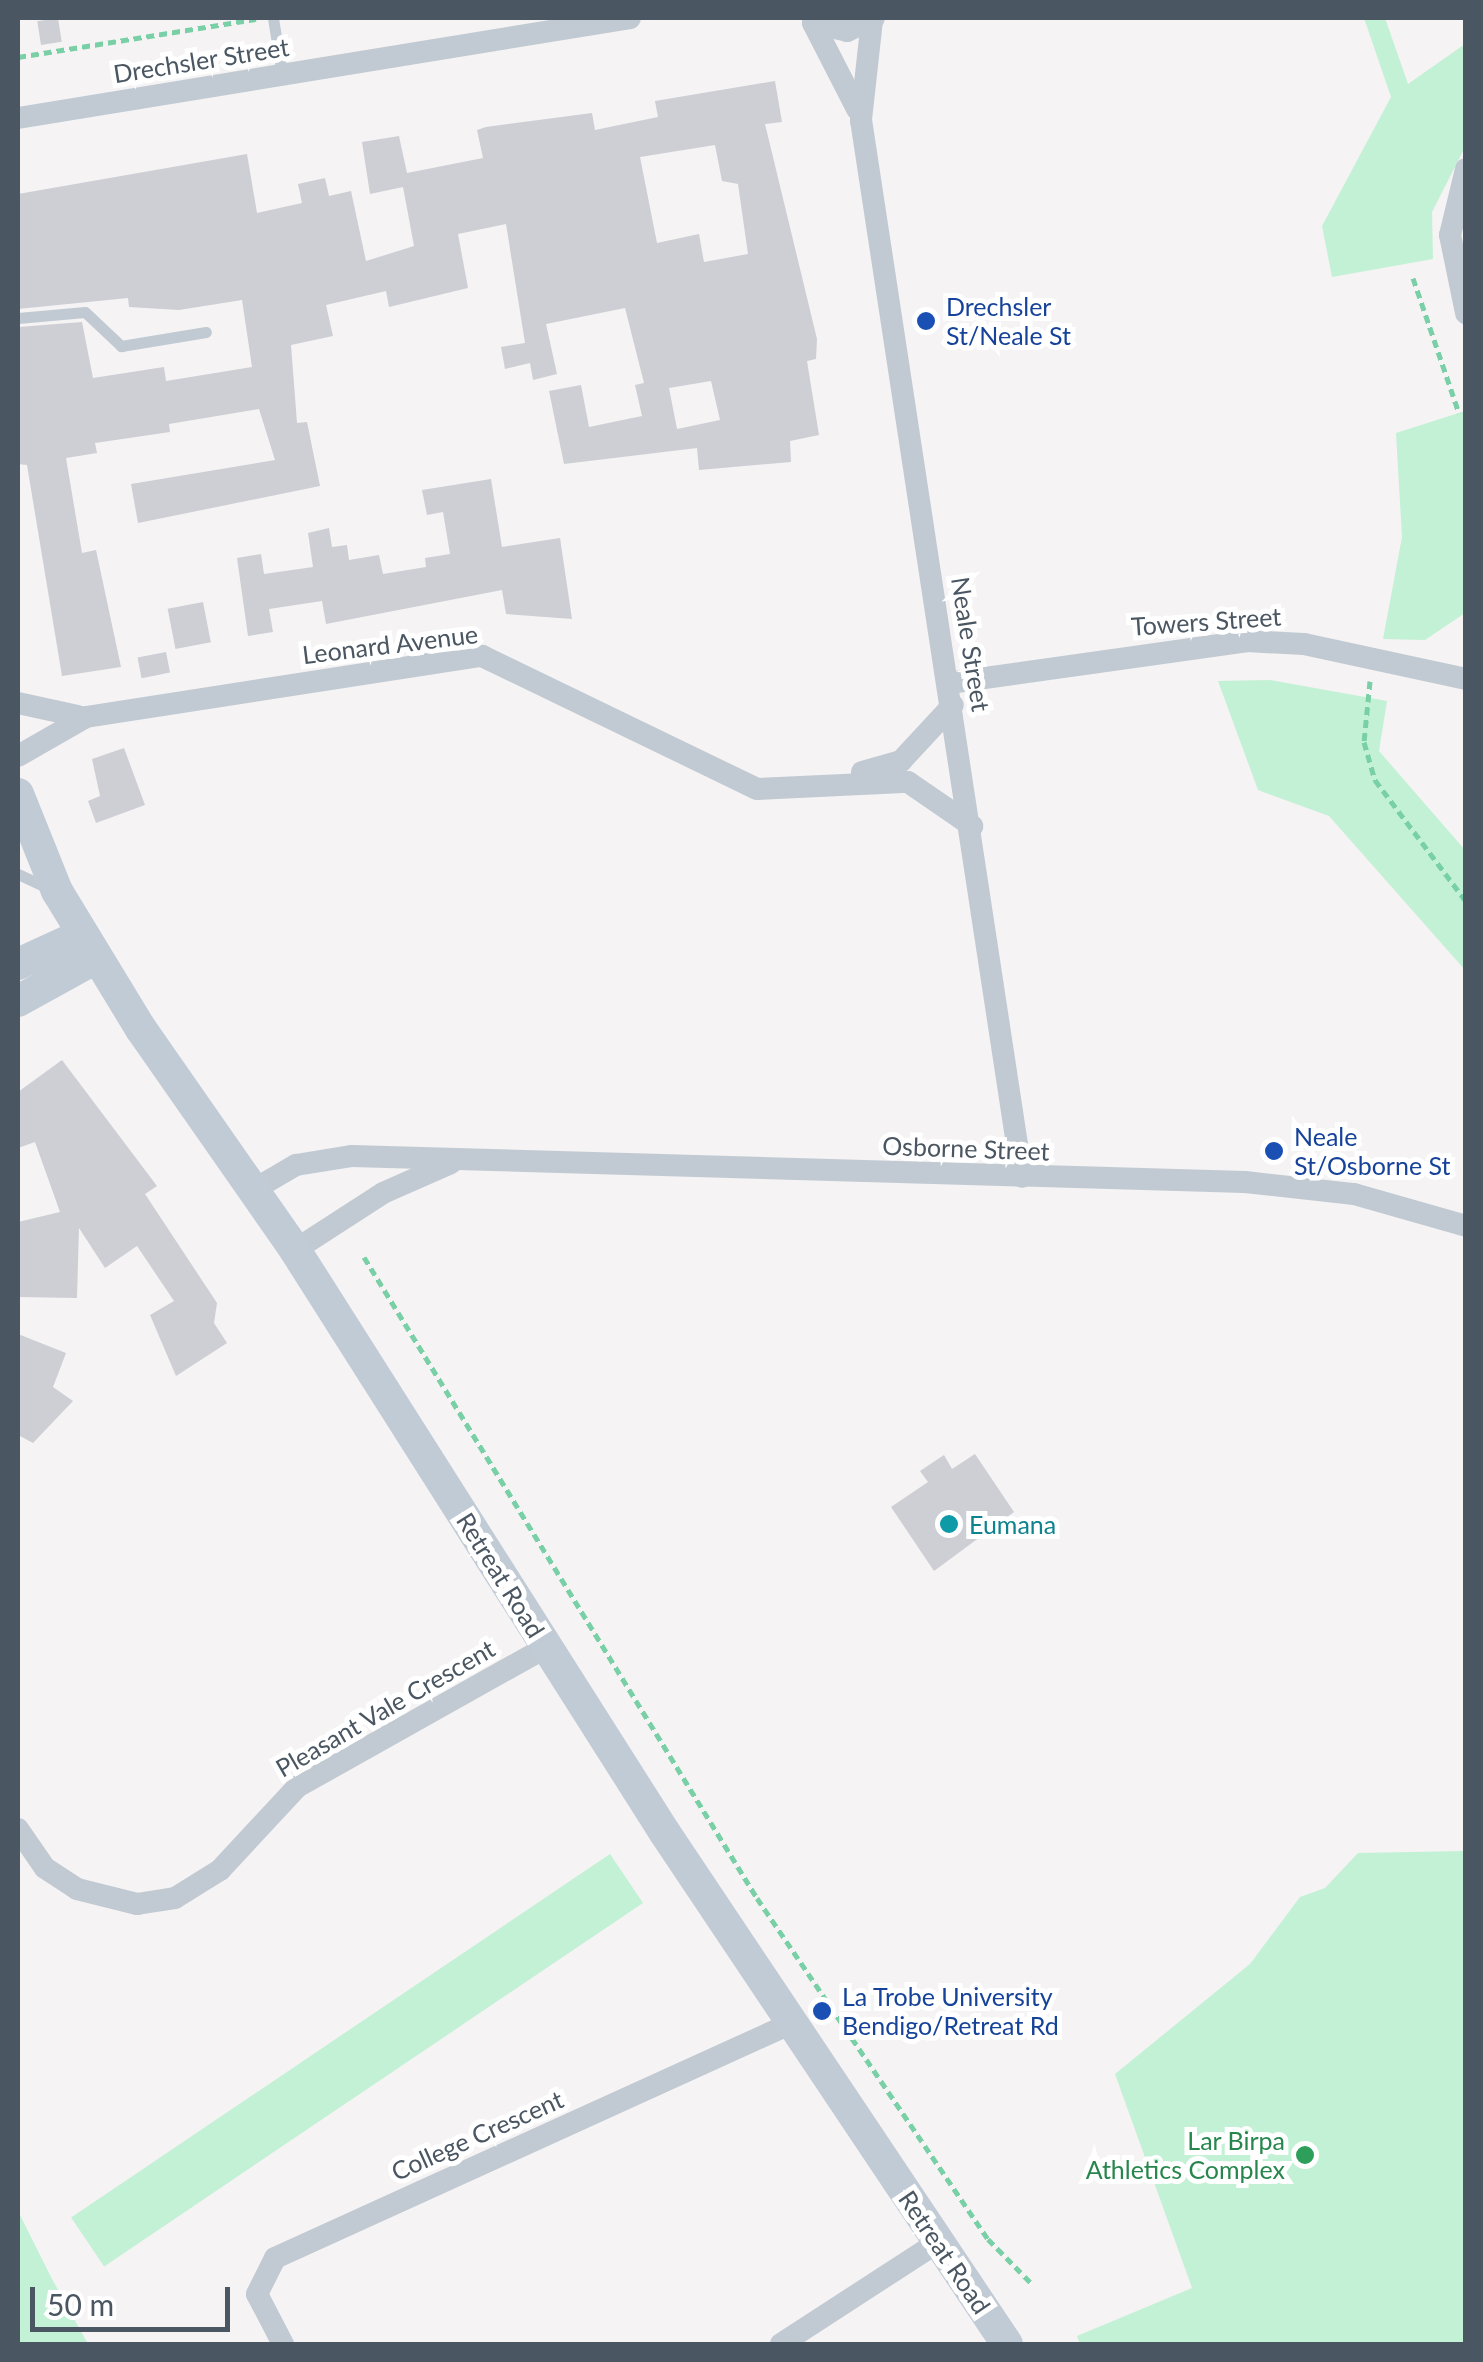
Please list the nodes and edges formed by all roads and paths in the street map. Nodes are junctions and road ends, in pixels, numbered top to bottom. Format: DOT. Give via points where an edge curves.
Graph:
graph roads {
  1 [pos="270,18"];
  2 [pos="630,18"];
  3 [pos="873,19"];
  4 [pos="808,20"];
  5 [pos="491,29"];
  6 [pos="18,57"];
  7 [pos="282,74"];
  8 [pos="18,118"];
  9 [pos="861,120"];
  10 [pos="1466,169"];
  11 [pos="1413,278"];
  12 [pos="1466,313"];
  13 [pos="18,318"];
  14 [pos="206,332"];
  15 [pos="1459,413"];
  16 [pos="1375,658"];
  17 [pos="1466,678"];
  18 [pos="951,694"];
  19 [pos="18,703"];
  20 [pos="86,716"];
  21 [pos="18,756"];
  22 [pos="852,780"];
  23 [pos="18,794"];
  24 [pos="972,826"];
  25 [pos="18,874"];
  26 [pos="57,891"];
  27 [pos="1466,901"];
  28 [pos="89,947"];
  29 [pos="18,964"];
  30 [pos="18,1001"];
  31 [pos="459,1160"];
  32 [pos="1022,1177"];
  33 [pos="252,1190"];
  34 [pos="1466,1226"];
  35 [pos="295,1250"];
  36 [pos="364,1257"];
  37 [pos="546,1647"];
  38 [pos="18,1829"];
  39 [pos="792,2023"];
  40 [pos="938,2242"];
  41 [pos="1033,2284"];
  42 [pos="284,2344"];
  43 [pos="781,2344"];
  44 [pos="1006,2344"];
  1 -- 6 [label="path"];
  1 -- 7 [label="lane"];
  2 -- 5 [label="street, Drechsler Street"];
  3 -- 4 [label="street" via="848,31"];
  3 -- 9 [label="street, Neale Street"];
  4 -- 9 [label="street, Neale Street"];
  5 -- 7 [label="street, Drechsler Street"];
  7 -- 8 [label="street, Drechsler Street"];
  9 -- 18 [label="street, Neale Street"];
  10 -- 12 [label="street" via="1450,235"];
  11 -- 15 [label="path"];
  13 -- 14 [label="lane" via="85,312 121,346"];
  16 -- 17 [label="street, Towers Street"];
  16 -- 18 [label="street, Towers Street" via="1246,641"];
  16 -- 27 [label="path" via="1364,742 1376,780"];
  18 -- 22 [label="street, Leonard Avenue" via="902,761"];
  18 -- 24 [label="street, Neale Street"];
  19 -- 20 [label="street, Leonard Avenue"];
  20 -- 21 [label="street, Leonard Avenue"];
  20 -- 22 [label="street, Leonard Avenue" via="482,656 757,788"];
  22 -- 24 [label="street, Leonard Avenue" via="914,783"];
  23 -- 26 [label="street, Retreat Road"];
  24 -- 32 [label="street, Neale Street"];
  25 -- 26 [label="lane"];
  26 -- 28 [label="street, Retreat Road"];
  28 -- 29 [label="street"];
  28 -- 30 [label="street"];
  28 -- 33 [label="street, Retreat Road"];
  31 -- 32 [label="street, Osborne Street"];
  31 -- 33 [label="street, Osborne Street" via="322,1158"];
  31 -- 35 [label="street, Osborne Street" via="384,1192"];
  32 -- 34 [label="street, Osborne Street" via="1299,1186"];
  33 -- 35 [label="street, Retreat Road"];
  35 -- 37 [label="street, Retreat Road"];
  36 -- 41 [label="path" via="758,1898 988,2239"];
  37 -- 38 [label="street, Pleasant Vale Crescent" via="297,1787 220,1870 174,1898 114,1902 77,1889 45,1868"];
  37 -- 39 [label="street, Retreat Road"];
  39 -- 40 [label="street, Retreat Road"];
  39 -- 42 [label="street, College Crescent" via="275,2258 257,2294"];
  40 -- 43 [label="street"];
  40 -- 44 [label="street, Retreat Road"];
}
